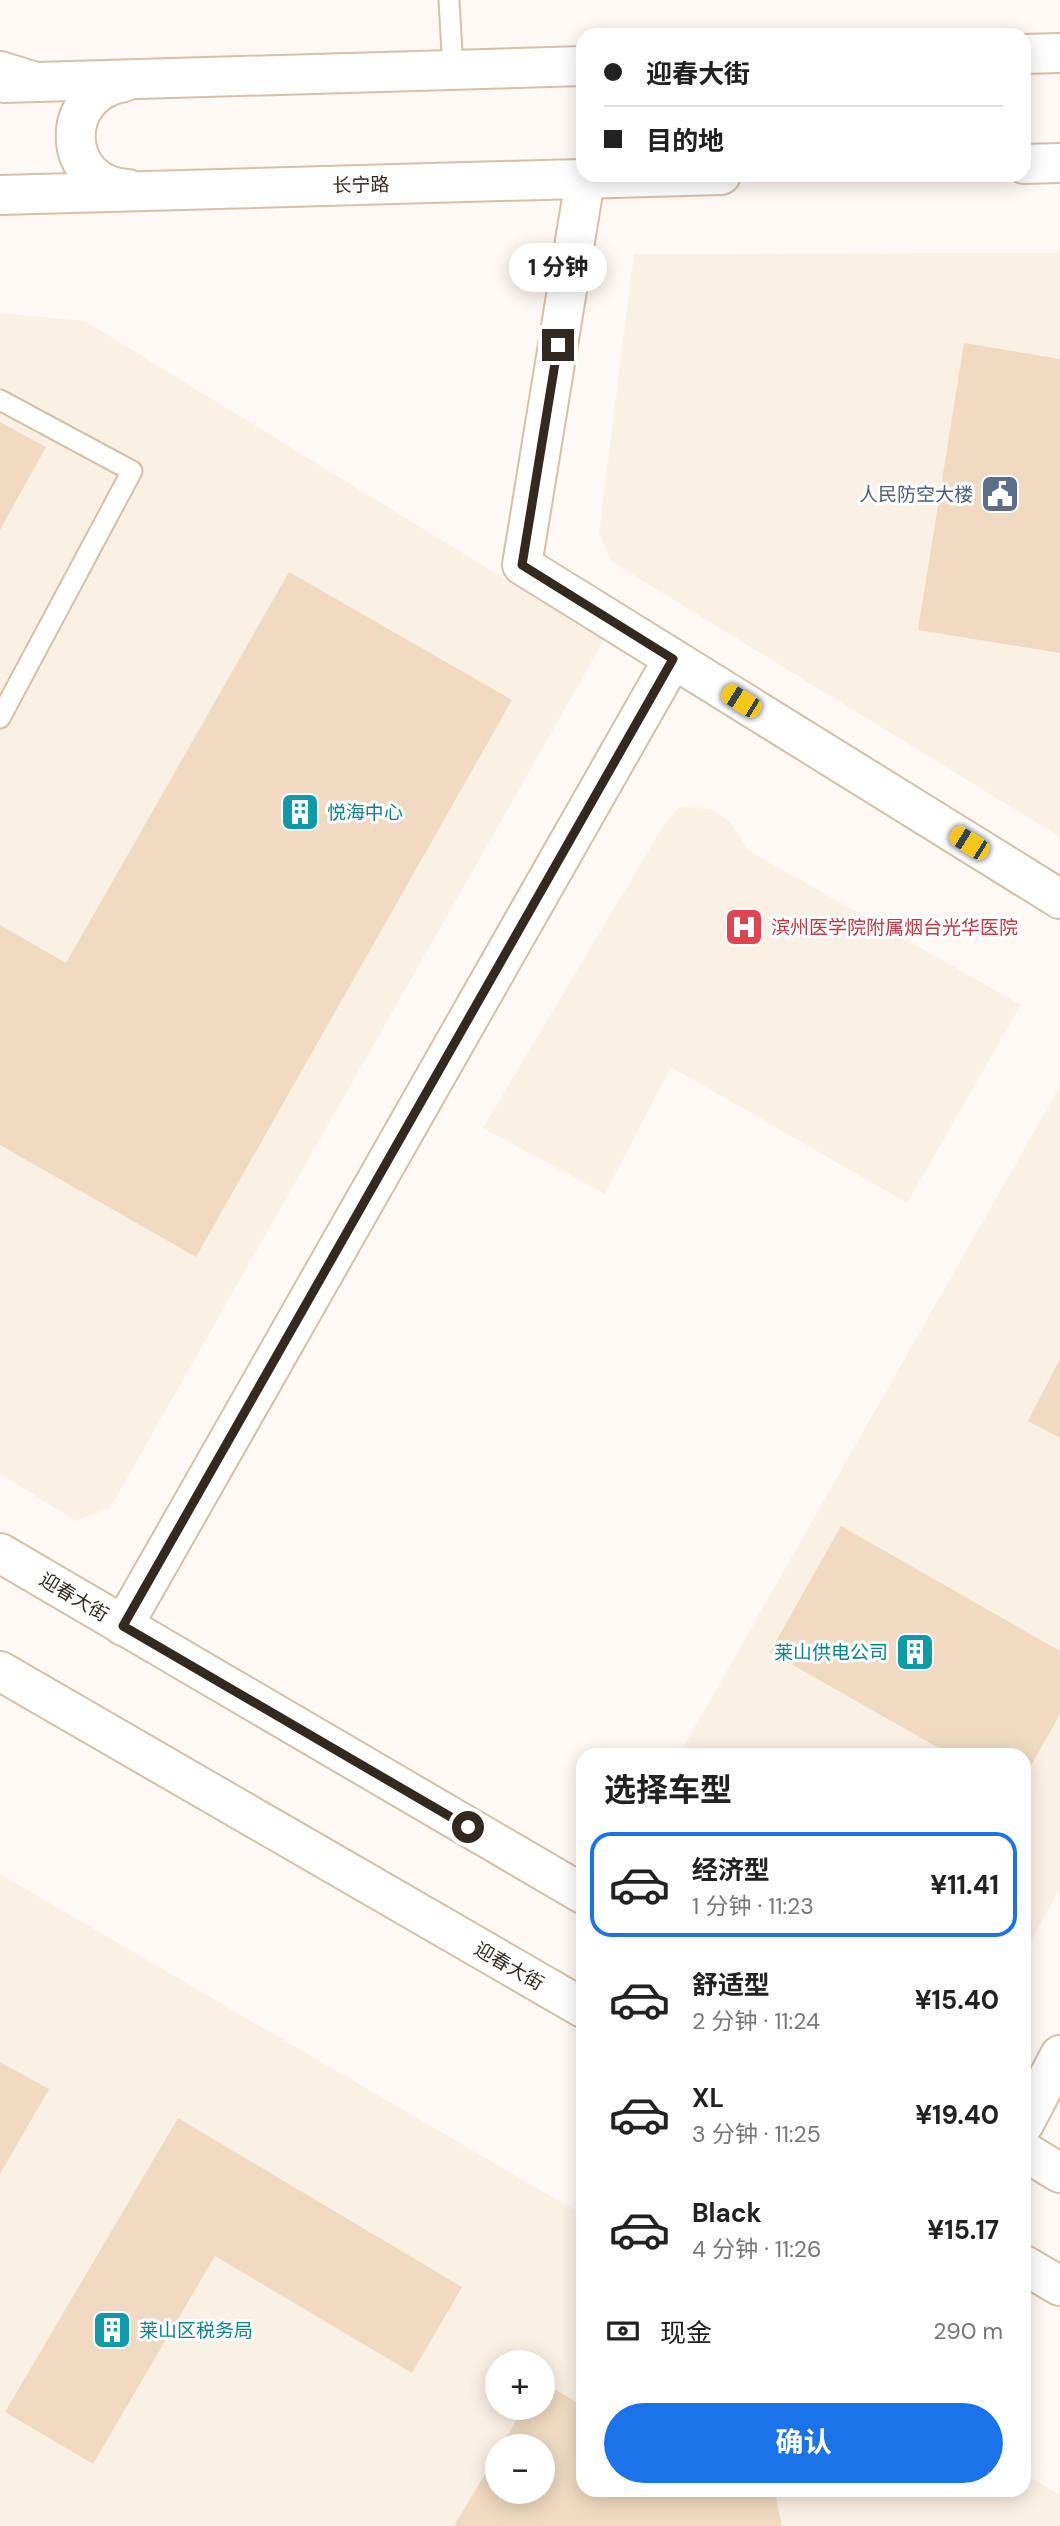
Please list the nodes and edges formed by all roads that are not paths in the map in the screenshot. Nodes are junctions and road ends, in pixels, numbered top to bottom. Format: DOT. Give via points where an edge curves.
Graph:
graph roads {
  1 [pos="449,0"];
  2 [pos="1060,53"];
  3 [pos="1031,54"];
  4 [pos="576,66"];
  5 [pos="453,70"];
  6 [pos="0,71"];
  7 [pos="140,80"];
  8 [pos="18,83"];
  9 [pos="1060,163"];
  10 [pos="1031,164"];
  11 [pos="576,180"];
  12 [pos="585,182"];
  13 [pos="150,190"];
  14 [pos="0,195"];
  15 [pos="0,400"];
  16 [pos="673,659"];
  17 [pos="0,718"];
  18 [pos="1060,899"];
  19 [pos="0,1553"];
  20 [pos="123,1626"];
  21 [pos="0,1671"];
  22 [pos="576,1890"];
  23 [pos="576,2004"];
  24 [pos="1060,2055"];
  25 [pos="1031,2111"];
  26 [pos="1031,2155"];
  27 [pos="1060,2173"];
  28 [pos="1031,2268"];
  29 [pos="1060,2286"];
  1 -- 5 [label="lane"];
  2 -- 3 [label="street"];
  4 -- 5 [label="street"];
  5 -- 7 [label="street"];
  6 -- 8 [label="street"];
  7 -- 8 [label="street"];
  7 -- 13 [label="street" via="113,84 88,99 75,124 77,153 93,176 120,188"];
  9 -- 10 [label="street"];
  11 -- 13 [label="street, 长宁路"];
  12 -- 16 [label="street" via="522,565"];
  13 -- 14 [label="street, 长宁路"];
  15 -- 17 [label="lane" via="132,471"];
  16 -- 18 [label="street"];
  16 -- 20 [label="street"];
  19 -- 20 [label="street, 迎春大街"];
  20 -- 22 [label="street, 迎春大街"];
  21 -- 23 [label="street, 迎春大街"];
  24 -- 25 [label="street"];
  26 -- 27 [label="street"];
  28 -- 29 [label="street"];
}
